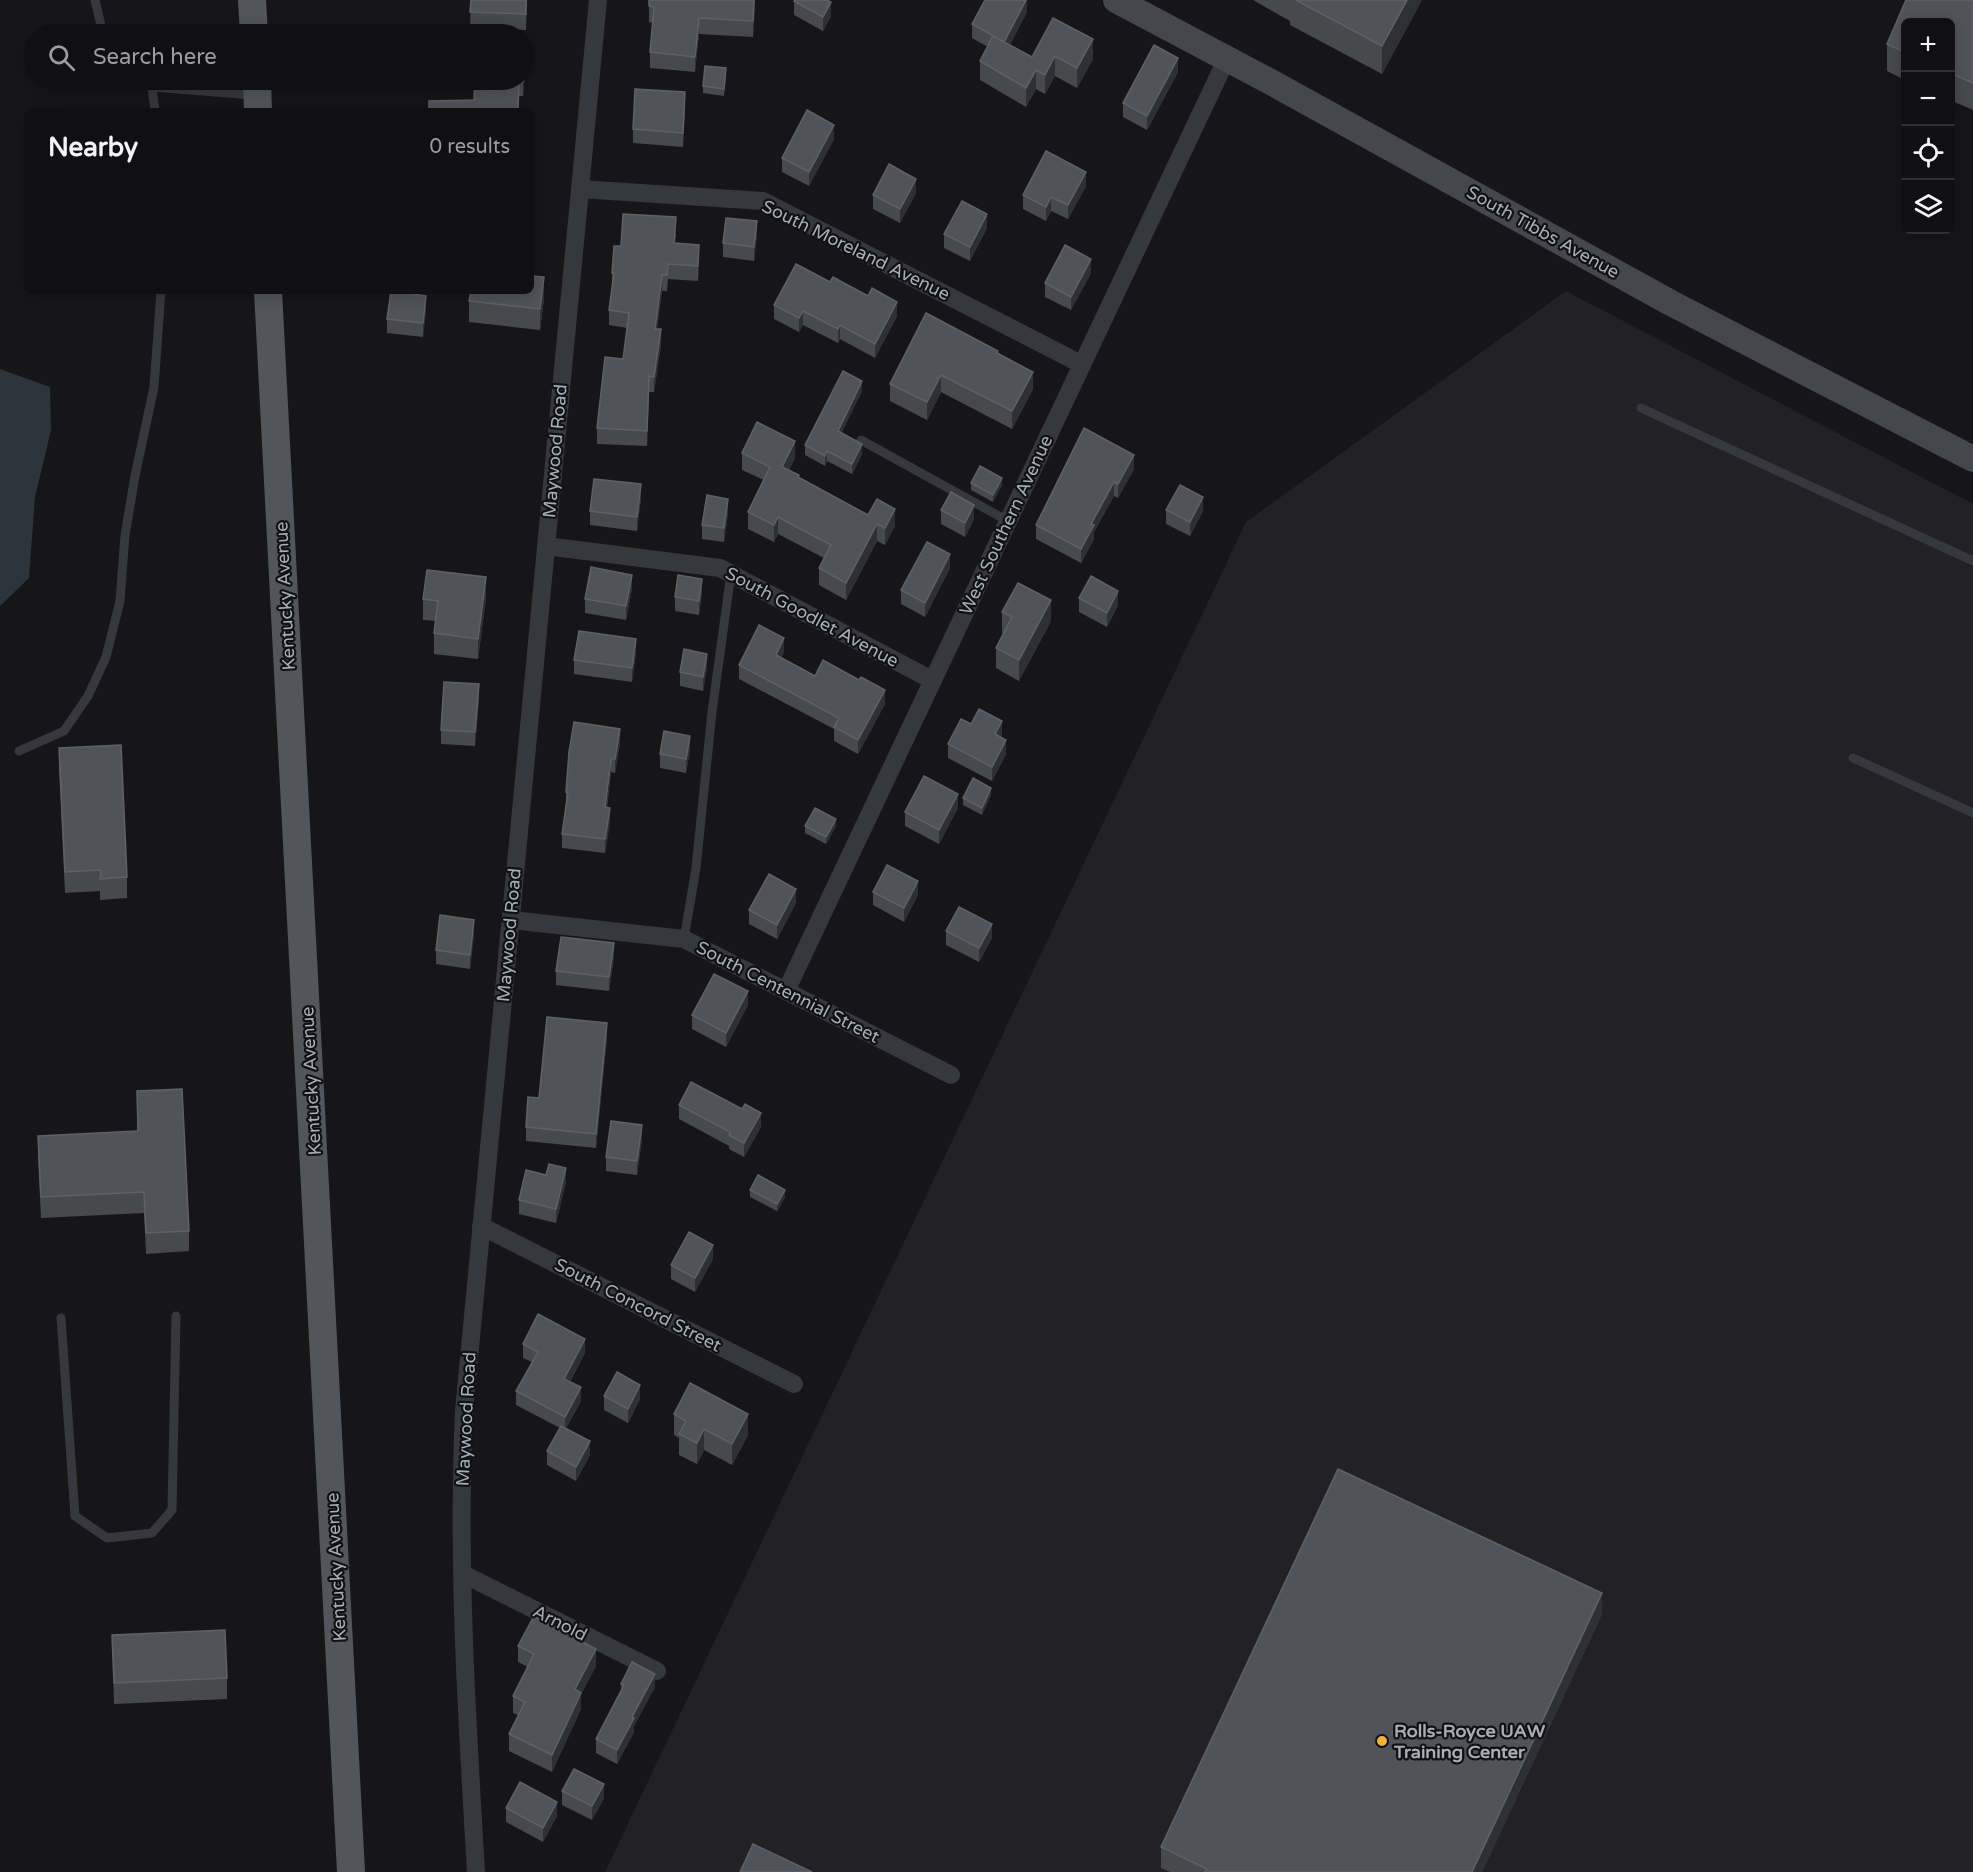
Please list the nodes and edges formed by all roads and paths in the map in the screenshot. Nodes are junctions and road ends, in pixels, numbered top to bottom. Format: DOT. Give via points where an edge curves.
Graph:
graph roads {
  1 [pos="95,0"];
  2 [pos="252,0"];
  3 [pos="597,0"];
  4 [pos="1116,0"];
  5 [pos="101,24"];
  6 [pos="253,24"];
  7 [pos="1227,58"];
  8 [pos="152,90"];
  9 [pos="192,90"];
  10 [pos="258,95"];
  11 [pos="155,108"];
  12 [pos="580,189"];
  13 [pos="161,294"];
  14 [pos="268,294"];
  15 [pos="1082,364"];
  16 [pos="1641,408"];
  17 [pos="861,440"];
  18 [pos="1973,459"];
  19 [pos="1008,521"];
  20 [pos="546,546"];
  21 [pos="1973,561"];
  22 [pos="731,573"];
  23 [pos="933,680"];
  24 [pos="19,751"];
  25 [pos="1853,758"];
  26 [pos="1973,813"];
  27 [pos="511,920"];
  28 [pos="684,939"];
  29 [pos="786,991"];
  30 [pos="951,1075"];
  31 [pos="482,1226"];
  32 [pos="176,1316"];
  33 [pos="61,1318"];
  34 [pos="794,1384"];
  35 [pos="463,1574"];
  36 [pos="657,1671"];
  37 [pos="351,1872"];
  38 [pos="476,1872"];
  1 -- 5 [label="lane"];
  2 -- 6 [label="main road"];
  3 -- 12 [label="street, Maywood Road"];
  4 -- 7 [label="main road, South Tibbs Avenue"];
  7 -- 15 [label="street, West Southern Avenue"];
  7 -- 18 [label="main road, South Tibbs Avenue" via="1671,303"];
  8 -- 11 [label="lane"];
  9 -- 10 [label="lane"];
  12 -- 15 [label="street, South Moreland Avenue" via="763,201"];
  12 -- 20 [label="street, Maywood Road"];
  13 -- 24 [label="lane" via="154,387 125,535 120,601 106,657 88,696 64,730"];
  14 -- 37 [label="main road, Kentucky Avenue"];
  15 -- 19 [label="street, West Southern Avenue"];
  16 -- 21 [label="lane"];
  17 -- 19 [label="lane"];
  19 -- 23 [label="street, West Southern Avenue"];
  20 -- 22 [label="street, South Goodlet Avenue" via="720,568"];
  20 -- 27 [label="street, Maywood Road"];
  22 -- 23 [label="street, South Goodlet Avenue"];
  22 -- 28 [label="lane"];
  23 -- 29 [label="street, West Southern Avenue"];
  25 -- 26 [label="lane"];
  27 -- 28 [label="street, South Centennial Street"];
  27 -- 31 [label="street, Maywood Road"];
  28 -- 29 [label="street, South Centennial Street"];
  29 -- 30 [label="street, South Centennial Street"];
  31 -- 34 [label="street, South Concord Street"];
  31 -- 35 [label="street, Maywood Road" via="464,1422"];
  32 -- 33 [label="lane" via="172,1510 152,1533 107,1538 75,1516"];
  35 -- 36 [label="street, Arnold"];
  35 -- 38 [label="street, Maywood Road"];
}
